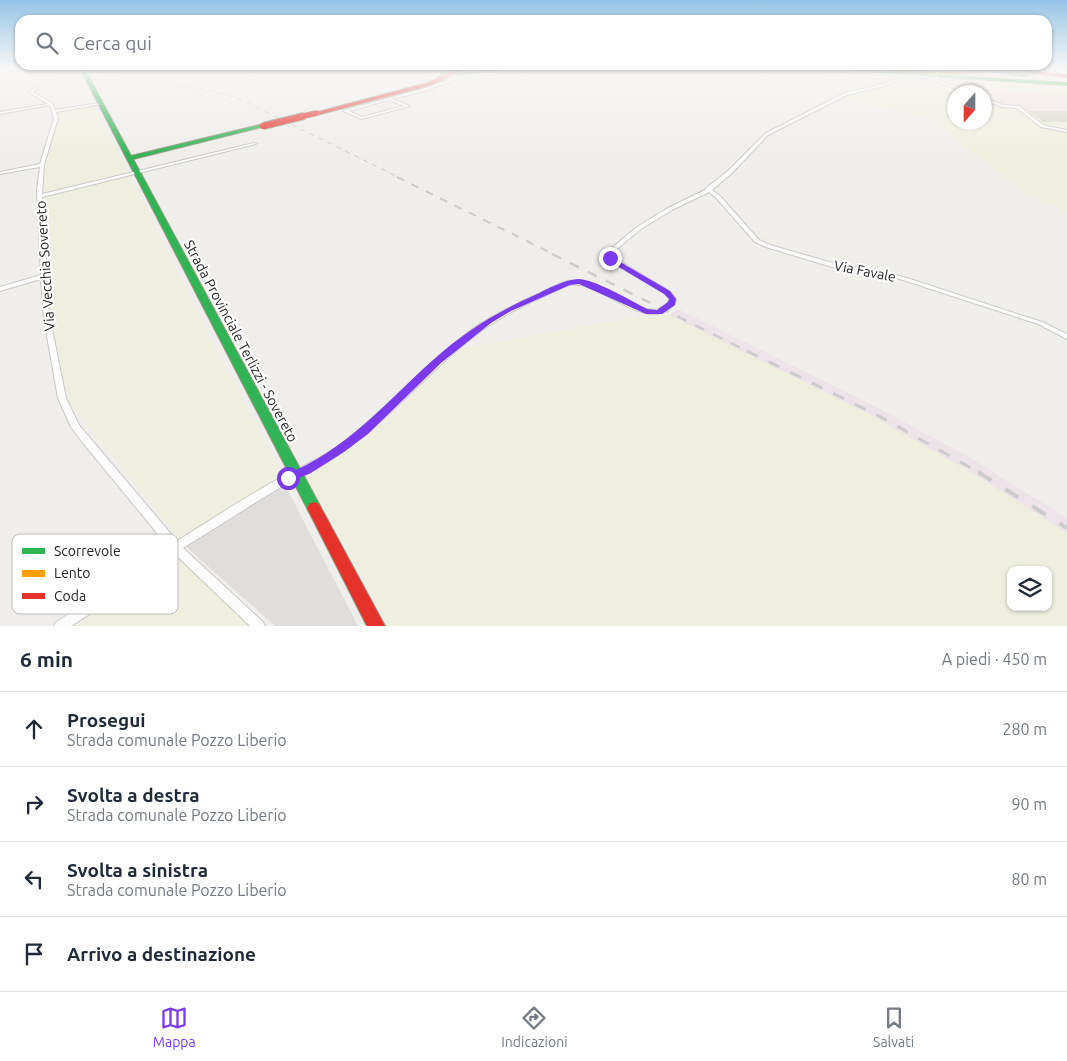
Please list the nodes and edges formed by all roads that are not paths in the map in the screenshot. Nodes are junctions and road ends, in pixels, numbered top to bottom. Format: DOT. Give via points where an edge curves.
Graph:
graph roads {
  1 [pos="40,97"];
  2 [pos="97,97"];
  3 [pos="378,97"];
  4 [pos="396,97"];
  5 [pos="840,97"];
  6 [pos="390,100"];
  7 [pos="992,102"];
  8 [pos="52,104"];
  9 [pos="100,104"];
  10 [pos="55,111"];
  11 [pos="0,113"];
  12 [pos="1067,131"];
  13 [pos="254,144"];
  14 [pos="130,159"];
  15 [pos="42,165"];
  16 [pos="0,173"];
  17 [pos="137,173"];
  18 [pos="708,190"];
  19 [pos="41,196"];
  20 [pos="45,276"];
  21 [pos="0,289"];
  22 [pos="1067,337"];
  23 [pos="296,474"];
  24 [pos="164,534"];
  25 [pos="178,548"];
  26 [pos="178,550"];
  27 [pos="78,614"];
  28 [pos="60,626"];
  29 [pos="259,626"];
  30 [pos="376,626"];
  1 -- 8 [label="street"];
  2 -- 9 [label="main road, Strada Provinciale Terlizzi - Sovereto"];
  3 -- 14 [label="main road, bridge"];
  4 -- 6 [label="street" via="345,111 362,118 408,106"];
  5 -- 18 [label="street" via="768,134"];
  7 -- 12 [label="street" via="1018,107 1042,126"];
  8 -- 10 [label="street, Via Vecchia Sovereto"];
  8 -- 11 [label="street"];
  9 -- 10 [label="street"];
  9 -- 14 [label="main road, Strada Provinciale Terlizzi - Sovereto"];
  10 -- 15 [label="street, Via Vecchia Sovereto" via="55,127"];
  13 -- 17 [label="street"];
  14 -- 17 [label="main road, Strada Provinciale Terlizzi - Sovereto"];
  15 -- 16 [label="street"];
  15 -- 19 [label="street, Via Vecchia Sovereto"];
  17 -- 19 [label="street"];
  17 -- 23 [label="main road, Strada Provinciale Terlizzi - Sovereto"];
  18 -- 22 [label="street, Via Favale" via="763,244 842,268 904,279 1040,323"];
  18 -- 23 [label="street" via="639,228 608,253 620,265 667,292 672,299 668,307 659,312 646,311 592,285 568,283 488,321 438,361 365,432"];
  19 -- 20 [label="street, Via Vecchia Sovereto"];
  20 -- 21 [label="street"];
  20 -- 24 [label="street, Via Vecchia Sovereto" via="46,319 62,398 75,427"];
  23 -- 25 [label="street"];
  23 -- 30 [label="main road, Strada Provinciale Terlizzi - Sovereto"];
  26 -- 29 [label="street, Via Vecchia Sovereto"];
  27 -- 28 [label="street"];
}
